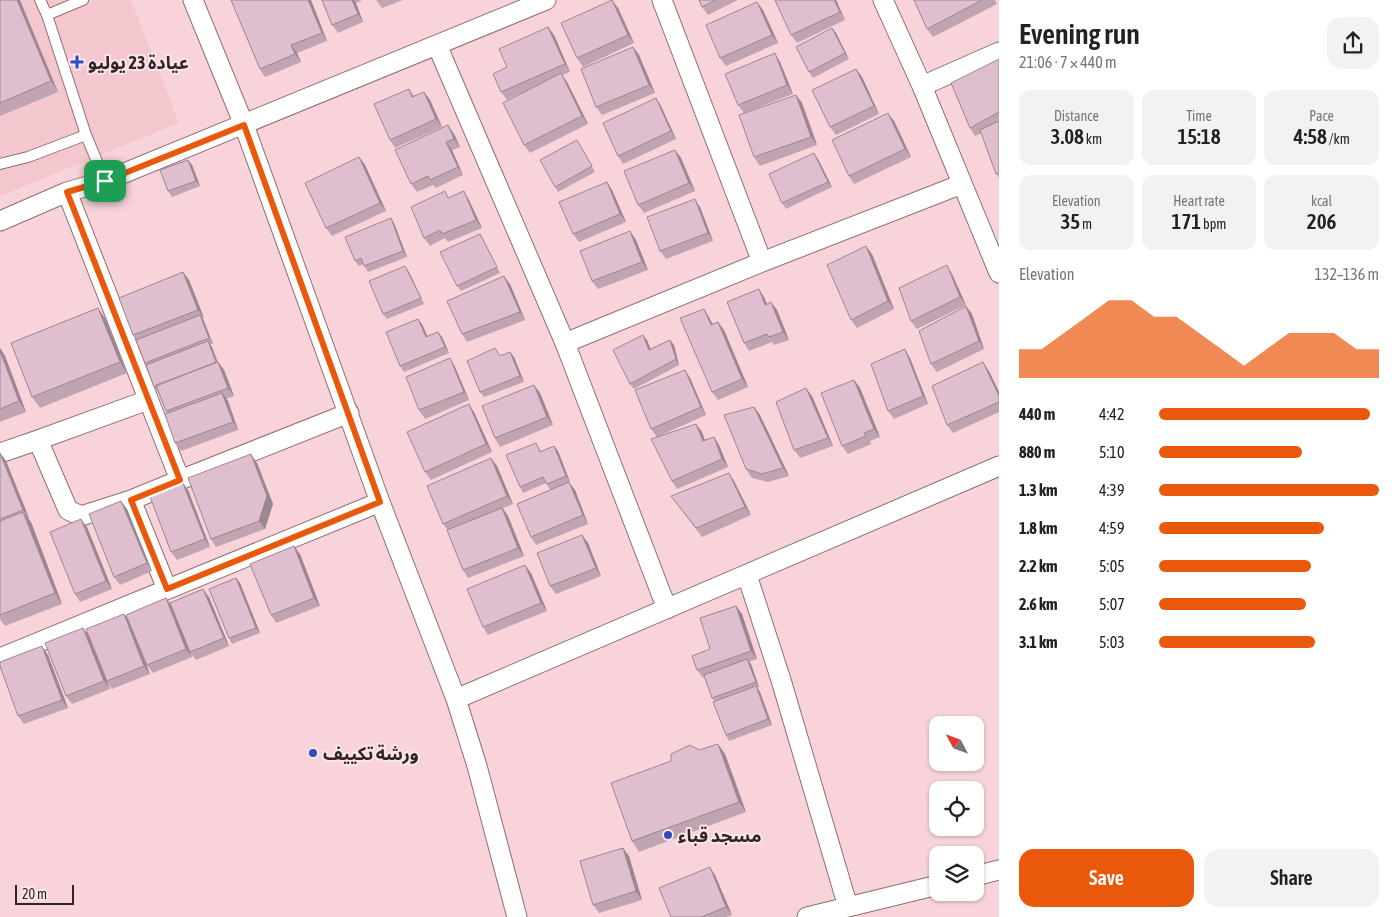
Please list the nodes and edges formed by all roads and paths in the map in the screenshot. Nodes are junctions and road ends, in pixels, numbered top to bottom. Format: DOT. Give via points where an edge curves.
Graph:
graph roads {
  1 [pos="40,0"];
  2 [pos="83,0"];
  3 [pos="193,0"];
  4 [pos="546,0"];
  5 [pos="662,0"];
  6 [pos="883,0"];
  7 [pos="47,14"];
  8 [pos="437,45"];
  9 [pos="999,52"];
  10 [pos="922,86"];
  11 [pos="244,125"];
  12 [pos="86,136"];
  13 [pos="0,164"];
  14 [pos="105,181"];
  15 [pos="962,184"];
  16 [pos="67,192"];
  17 [pos="0,221"];
  18 [pos="762,262"];
  19 [pos="999,273"];
  20 [pos="565,343"];
  21 [pos="148,400"];
  22 [pos="349,413"];
  23 [pos="38,440"];
  24 [pos="0,453"];
  25 [pos="999,466"];
  26 [pos="180,480"];
  27 [pos="131,500"];
  28 [pos="380,502"];
  29 [pos="747,575"];
  30 [pos="167,589"];
  31 [pos="667,609"];
  32 [pos="0,658"];
  33 [pos="456,699"];
  34 [pos="999,870"];
  35 [pos="984,874"];
  36 [pos="929,887"];
  37 [pos="848,907"];
  38 [pos="518,917"];
  39 [pos="807,917"];
  1 -- 7 [label="lane"];
  2 -- 7 [label="lane"];
  3 -- 11 [label="street"];
  4 -- 8 [label="street"];
  5 -- 18 [label="street"];
  6 -- 10 [label="street"];
  7 -- 12 [label="lane"];
  8 -- 11 [label="street"];
  8 -- 20 [label="street"];
  9 -- 10 [label="street"];
  10 -- 15 [label="street"];
  11 -- 14 [label="street"];
  11 -- 22 [label="street"];
  12 -- 13 [label="lane"];
  12 -- 14 [label="lane"];
  14 -- 16 [label="street"];
  15 -- 18 [label="street"];
  15 -- 19 [label="street"];
  16 -- 17 [label="street"];
  16 -- 21 [label="street"];
  18 -- 20 [label="street"];
  20 -- 31 [label="street"];
  21 -- 23 [label="street"];
  21 -- 26 [label="street"];
  22 -- 26 [label="street"];
  22 -- 28 [label="street"];
  23 -- 24 [label="street"];
  23 -- 27 [label="street" via="68,510 81,516 88,515"];
  25 -- 29 [label="street"];
  26 -- 27 [label="street"];
  27 -- 30 [label="street"];
  28 -- 30 [label="street"];
  28 -- 33 [label="street"];
  29 -- 31 [label="street"];
  29 -- 37 [label="street"];
  30 -- 32 [label="street"];
  31 -- 33 [label="street"];
  33 -- 38 [label="street"];
  34 -- 35 [label="street"];
  36 -- 37 [label="street"];
  37 -- 39 [label="street"];
}
